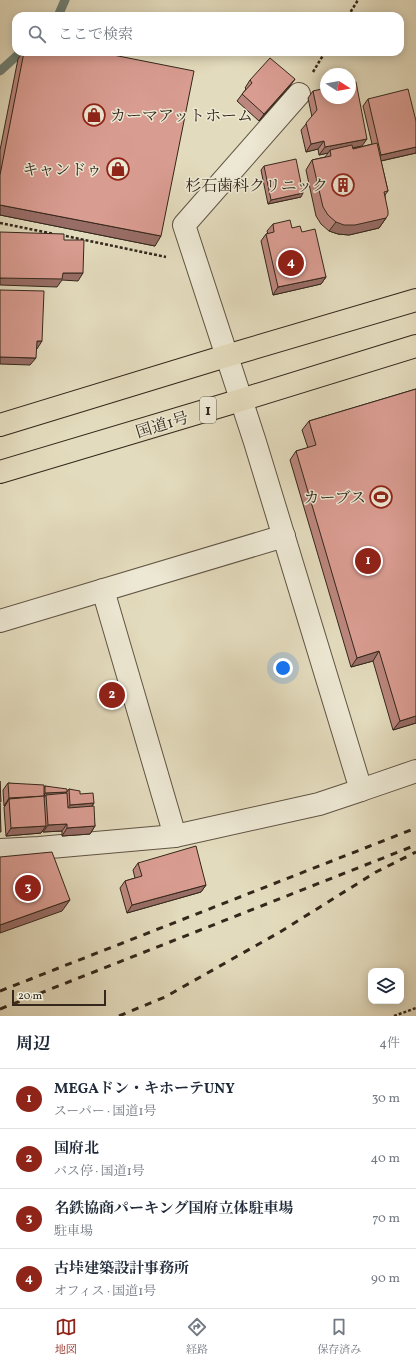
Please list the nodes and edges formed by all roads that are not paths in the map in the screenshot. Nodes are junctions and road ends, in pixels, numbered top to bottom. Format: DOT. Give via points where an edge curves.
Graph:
graph roads {
  1 [pos="299,94"];
  2 [pos="416,300"];
  3 [pos="416,346"];
  4 [pos="226,356"];
  5 [pos="241,400"];
  6 [pos="0,425"];
  7 [pos="0,472"];
  8 [pos="284,536"];
  9 [pos="103,590"];
  10 [pos="0,621"];
  11 [pos="416,772"];
  12 [pos="361,790"];
  13 [pos="175,836"];
  14 [pos="0,850"];
  1 -- 4 [label="street" via="184,225"];
  2 -- 4 [label="highway"];
  3 -- 5 [label="highway, 国道1号 / 1"];
  4 -- 5 [label="street"];
  4 -- 6 [label="highway"];
  5 -- 7 [label="highway, 国道1号 / 1"];
  5 -- 8 [label="street"];
  8 -- 9 [label="street"];
  8 -- 12 [label="street"];
  9 -- 10 [label="street"];
  9 -- 13 [label="street"];
  11 -- 12 [label="street"];
  12 -- 13 [label="street" via="319,804"];
  13 -- 14 [label="street"];
}
